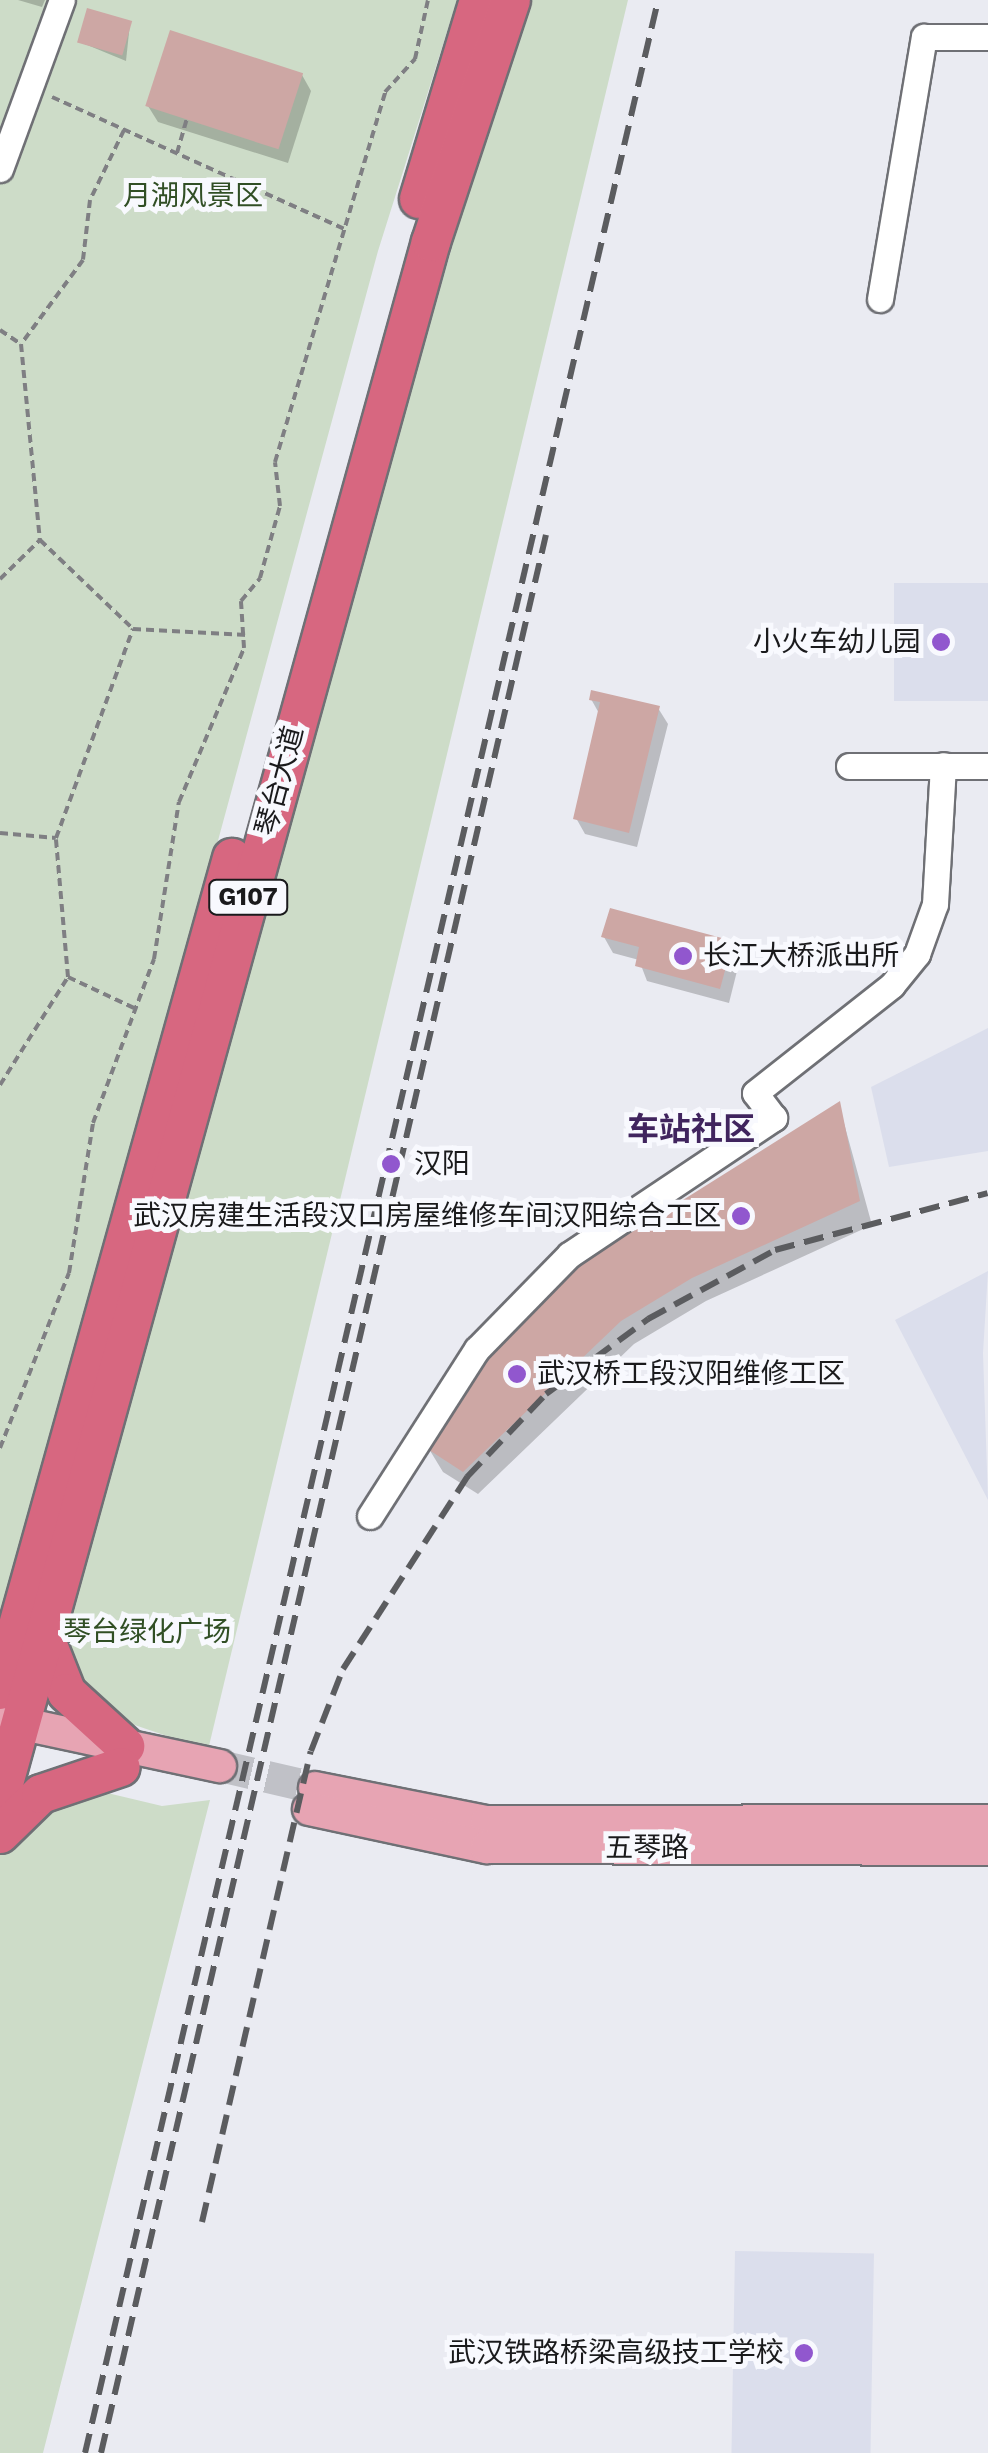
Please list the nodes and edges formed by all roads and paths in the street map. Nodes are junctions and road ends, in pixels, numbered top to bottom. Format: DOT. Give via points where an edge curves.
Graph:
graph roads {
  1 [pos="62,0"];
  2 [pos="428,0"];
  3 [pos="479,0"];
  4 [pos="512,0"];
  5 [pos="988,37"];
  6 [pos="34,89"];
  7 [pos="186,119"];
  8 [pos="124,130"];
  9 [pos="178,154"];
  10 [pos="0,169"];
  11 [pos="344,229"];
  12 [pos="880,299"];
  13 [pos="0,330"];
  14 [pos="21,344"];
  15 [pos="40,540"];
  16 [pos="0,579"];
  17 [pos="133,629"];
  18 [pos="247,635"];
  19 [pos="849,766"];
  20 [pos="943,766"];
  21 [pos="988,766"];
  22 [pos="0,833"];
  23 [pos="56,838"];
  24 [pos="68,977"];
  25 [pos="137,1010"];
  26 [pos="0,1086"];
  27 [pos="0,1448"];
  28 [pos="370,1516"];
  29 [pos="44,1635"];
  30 [pos="0,1690"];
  31 [pos="8,1732"];
  32 [pos="123,1757"];
  33 [pos="218,1777"];
  34 [pos="0,1798"];
  35 [pos="988,1821"];
  36 [pos="0,1834"];
  37 [pos="988,1849"];
  1 -- 6 [label="street"];
  2 -- 11 [label="path" via="415,60 385,92"];
  3 -- 30 [label="highway, 琴台大道 / G107"];
  4 -- 29 [label="highway, 琴台大道 / G107" via="430,242"];
  5 -- 12 [label="street" via="924,37"];
  6 -- 8 [label="path"];
  6 -- 10 [label="street"];
  7 -- 9 [label="path"];
  8 -- 9 [label="path"];
  8 -- 14 [label="path" via="90,200 83,260"];
  9 -- 11 [label="path"];
  11 -- 18 [label="path" via="275,462 280,506 260,578 241,601"];
  13 -- 14 [label="path"];
  14 -- 15 [label="path"];
  15 -- 16 [label="path"];
  15 -- 17 [label="path"];
  17 -- 18 [label="path"];
  17 -- 23 [label="path"];
  18 -- 25 [label="path" via="179,802"];
  19 -- 20 [label="street"];
  20 -- 21 [label="street"];
  20 -- 28 [label="street" via="935,904 917,954 892,985 755,1092 774,1118 569,1255 477,1349"];
  22 -- 23 [label="path"];
  23 -- 24 [label="path"];
  24 -- 25 [label="path"];
  24 -- 26 [label="path"];
  25 -- 27 [label="path" via="93,1122 69,1273"];
  29 -- 31 [label="highway, 琴台大道 / G107"];
  29 -- 32 [label="highway" via="67,1694"];
  31 -- 32 [label="main road"];
  31 -- 34 [label="highway, 琴台大道 / G107"];
  32 -- 33 [label="main road"];
  32 -- 36 [label="highway" via="41,1794"];
  35 -- 37 [label="main road, 五琴路" via="487,1822 312,1799 486,1847"];
}
